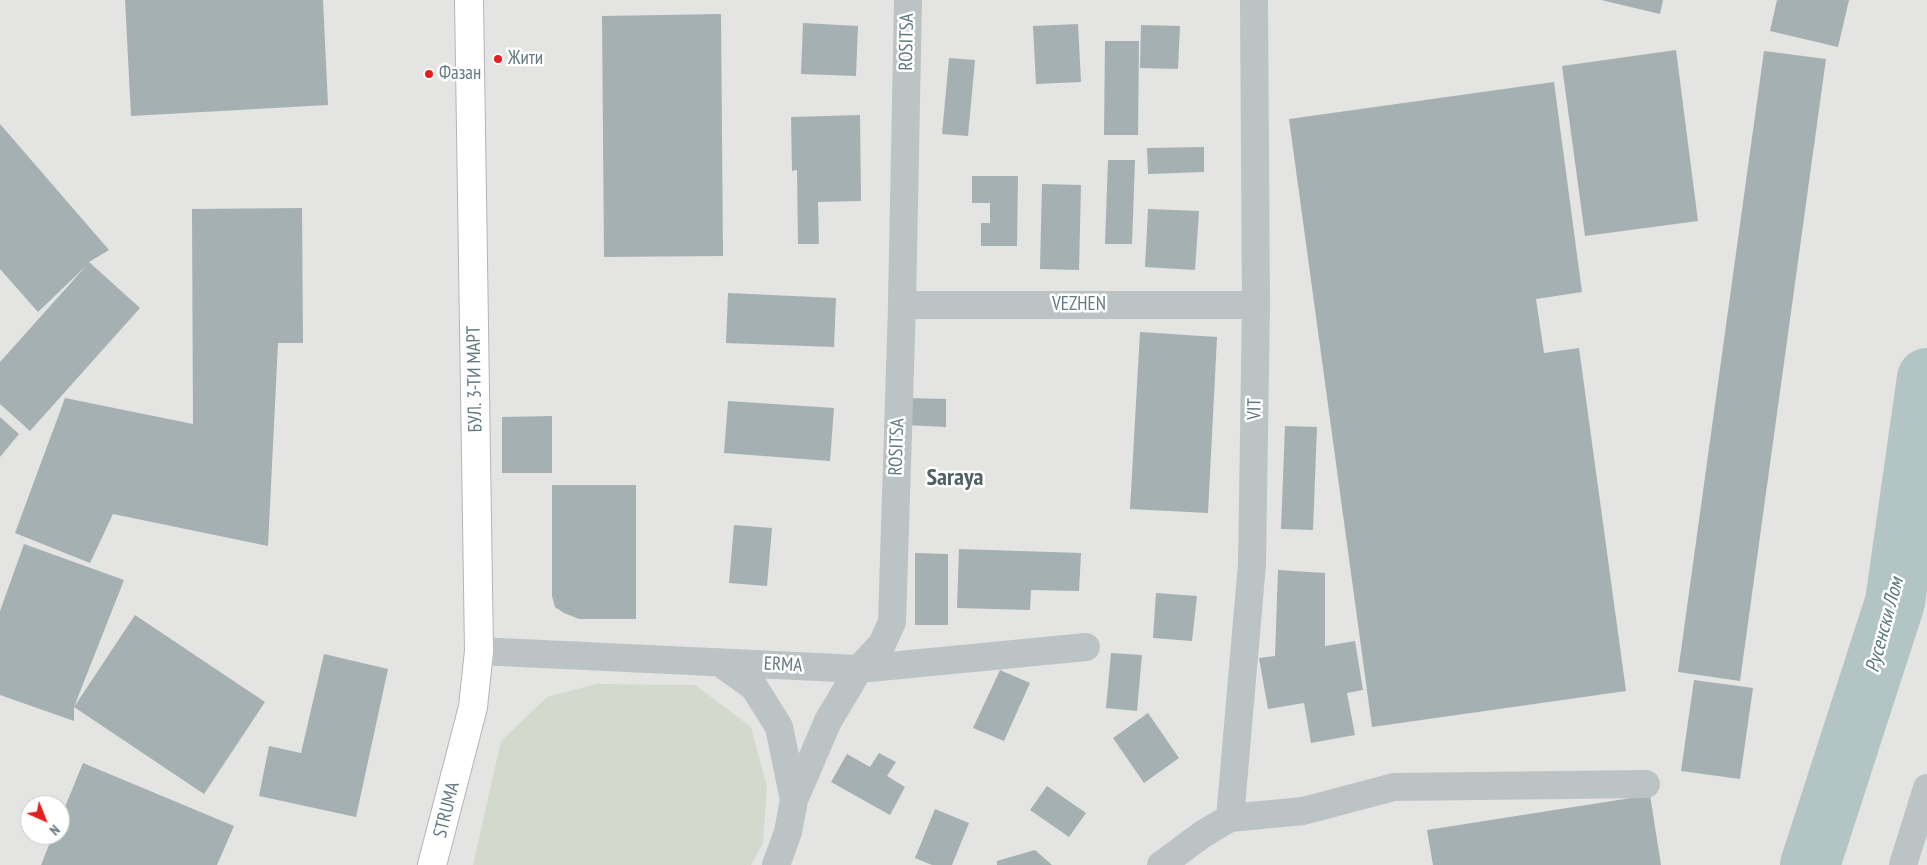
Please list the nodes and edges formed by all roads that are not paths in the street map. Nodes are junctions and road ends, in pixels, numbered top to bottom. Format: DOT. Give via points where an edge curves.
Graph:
graph roads {
  1 [pos="469,0"];
  2 [pos="908,0"];
  3 [pos="1254,0"];
  4 [pos="902,305"];
  5 [pos="1256,305"];
  6 [pos="1086,648"];
  7 [pos="479,650"];
  8 [pos="719,662"];
  9 [pos="860,669"];
  10 [pos="461,755"];
  11 [pos="1646,784"];
  12 [pos="1927,788"];
  13 [pos="794,800"];
  14 [pos="1230,818"];
  15 [pos="432,865"];
  16 [pos="776,865"];
  17 [pos="1161,865"];
  18 [pos="1902,865"];
  1 -- 7 [label="main road, БУЛ. 3-ТИ МАРТ"];
  2 -- 4 [label="street, ROSITSA"];
  3 -- 5 [label="street, VIT"];
  4 -- 5 [label="street, VEZHEN"];
  4 -- 9 [label="street, ROSITSA" via="892,622 882,644"];
  5 -- 14 [label="street, VIT" via="1252,564"];
  6 -- 9 [label="street, ERMA"];
  7 -- 8 [label="street, ERMA"];
  7 -- 10 [label="main road, БУЛ. 3-ТИ МАРТ" via="473,707"];
  8 -- 9 [label="street, ERMA"];
  8 -- 13 [label="street" via="754,687 779,727"];
  9 -- 13 [label="street, ROSITSA" via="828,721"];
  10 -- 15 [label="main road, STRUMA"];
  11 -- 14 [label="street" via="1394,787 1303,811"];
  12 -- 18 [label="street"];
  13 -- 16 [label="street, ROSITSA" via="788,832"];
  14 -- 17 [label="street"];
}
